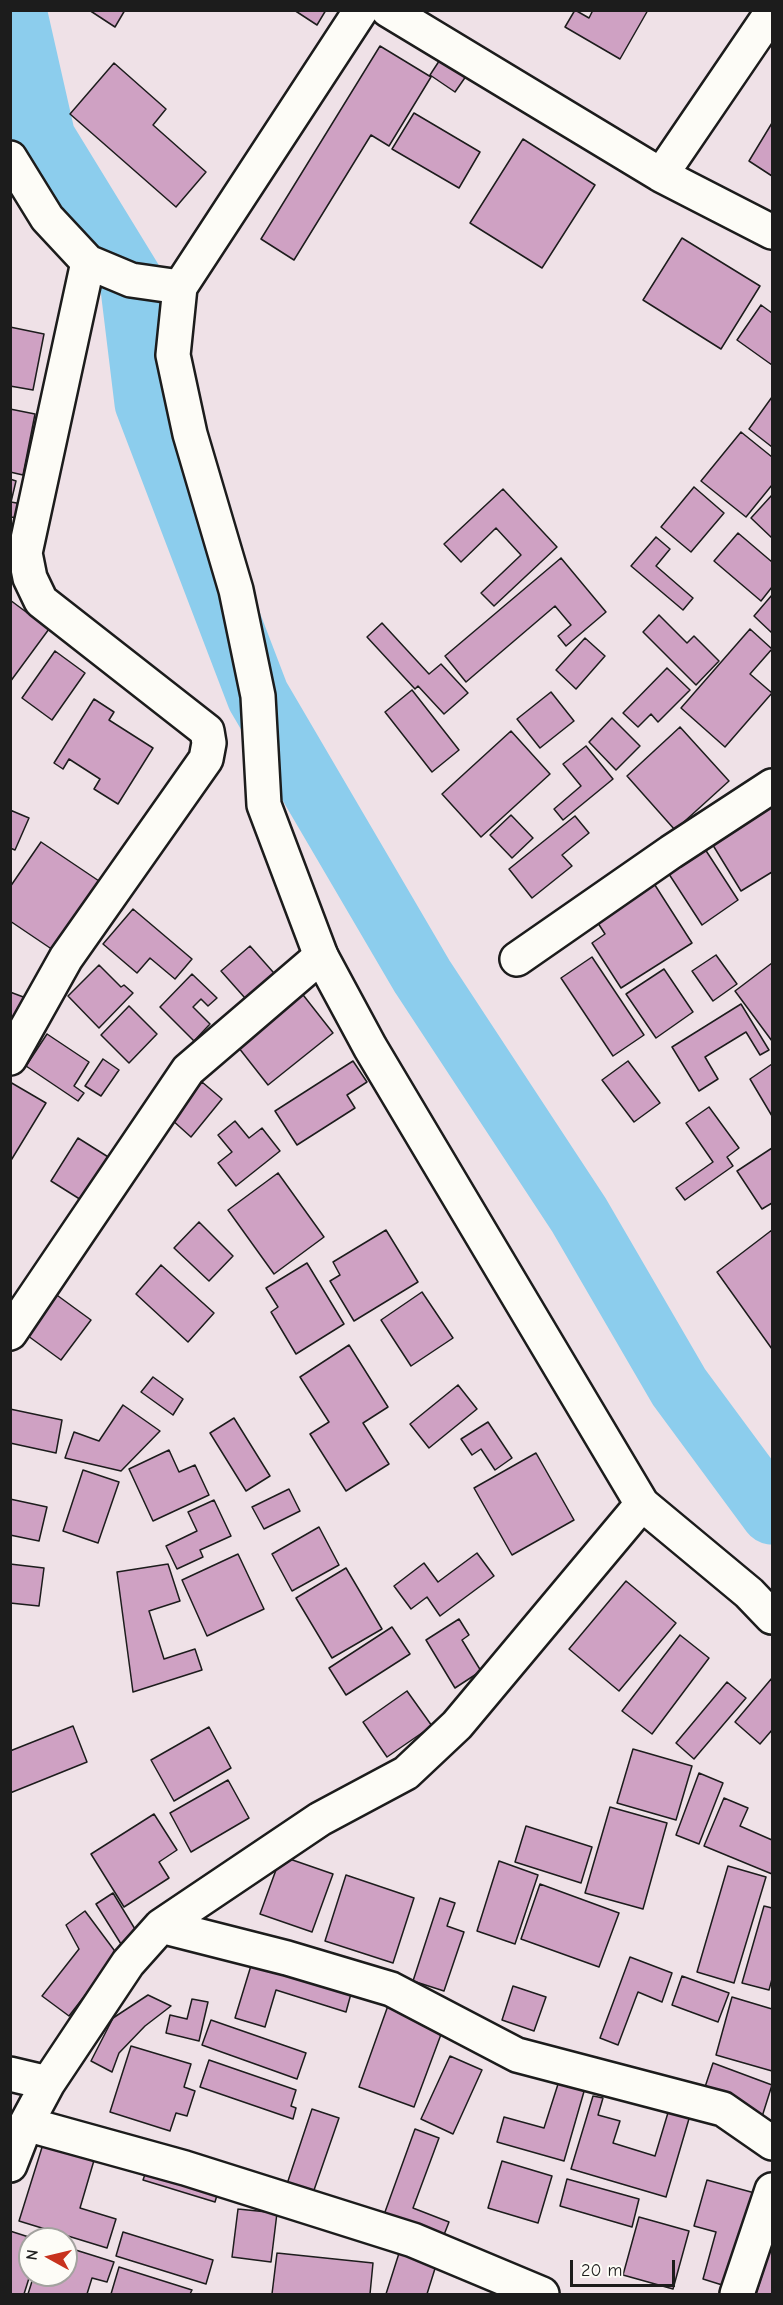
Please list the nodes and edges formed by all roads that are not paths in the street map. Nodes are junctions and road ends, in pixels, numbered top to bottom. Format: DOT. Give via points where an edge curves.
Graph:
graph roads {
  1 [pos="361,10"];
  2 [pos="388,10"];
  3 [pos="772,12"];
  4 [pos="10,158"];
  5 [pos="661,175"];
  6 [pos="772,232"];
  7 [pos="88,262"];
  8 [pos="180,287"];
  9 [pos="772,786"];
  10 [pos="321,956"];
  11 [pos="517,959"];
  12 [pos="10,1058"];
  13 [pos="10,1333"];
  14 [pos="642,1504"];
  15 [pos="772,1617"];
  16 [pos="161,1926"];
  17 [pos="10,2074"];
  18 [pos="48,2083"];
  19 [pos="26,2124"];
  20 [pos="772,2143"];
  21 [pos="10,2166"];
  22 [pos="772,2190"];
  23 [pos="490,2284"];
  24 [pos="542,2295"];
  25 [pos="737,2295"];
  1 -- 8 [label="street"];
  2 -- 5 [label="street"];
  3 -- 5 [label="street"];
  4 -- 7 [label="street" via="47,218"];
  5 -- 6 [label="street"];
  7 -- 8 [label="street" via="131,280"];
  7 -- 12 [label="street" via="25,553 30,578 41,601 207,730 209,743 206,759 66,958"];
  8 -- 10 [label="street" via="173,355 190,435 236,590 258,696 264,805"];
  9 -- 11 [label="street"];
  10 -- 13 [label="street" via="188,1070"];
  10 -- 14 [label="street" via="370,1047"];
  14 -- 15 [label="street" via="749,1593"];
  14 -- 16 [label="street" via="457,1725 406,1773 320,1819"];
  16 -- 18 [label="street" via="128,1963"];
  16 -- 20 [label="street" via="391,1989 517,2055 723,2109"];
  17 -- 18 [label="street"];
  18 -- 19 [label="street"];
  19 -- 21 [label="street"];
  19 -- 23 [label="street" via="185,2168 413,2240"];
  22 -- 25 [label="street"];
  23 -- 24 [label="street"];
}
